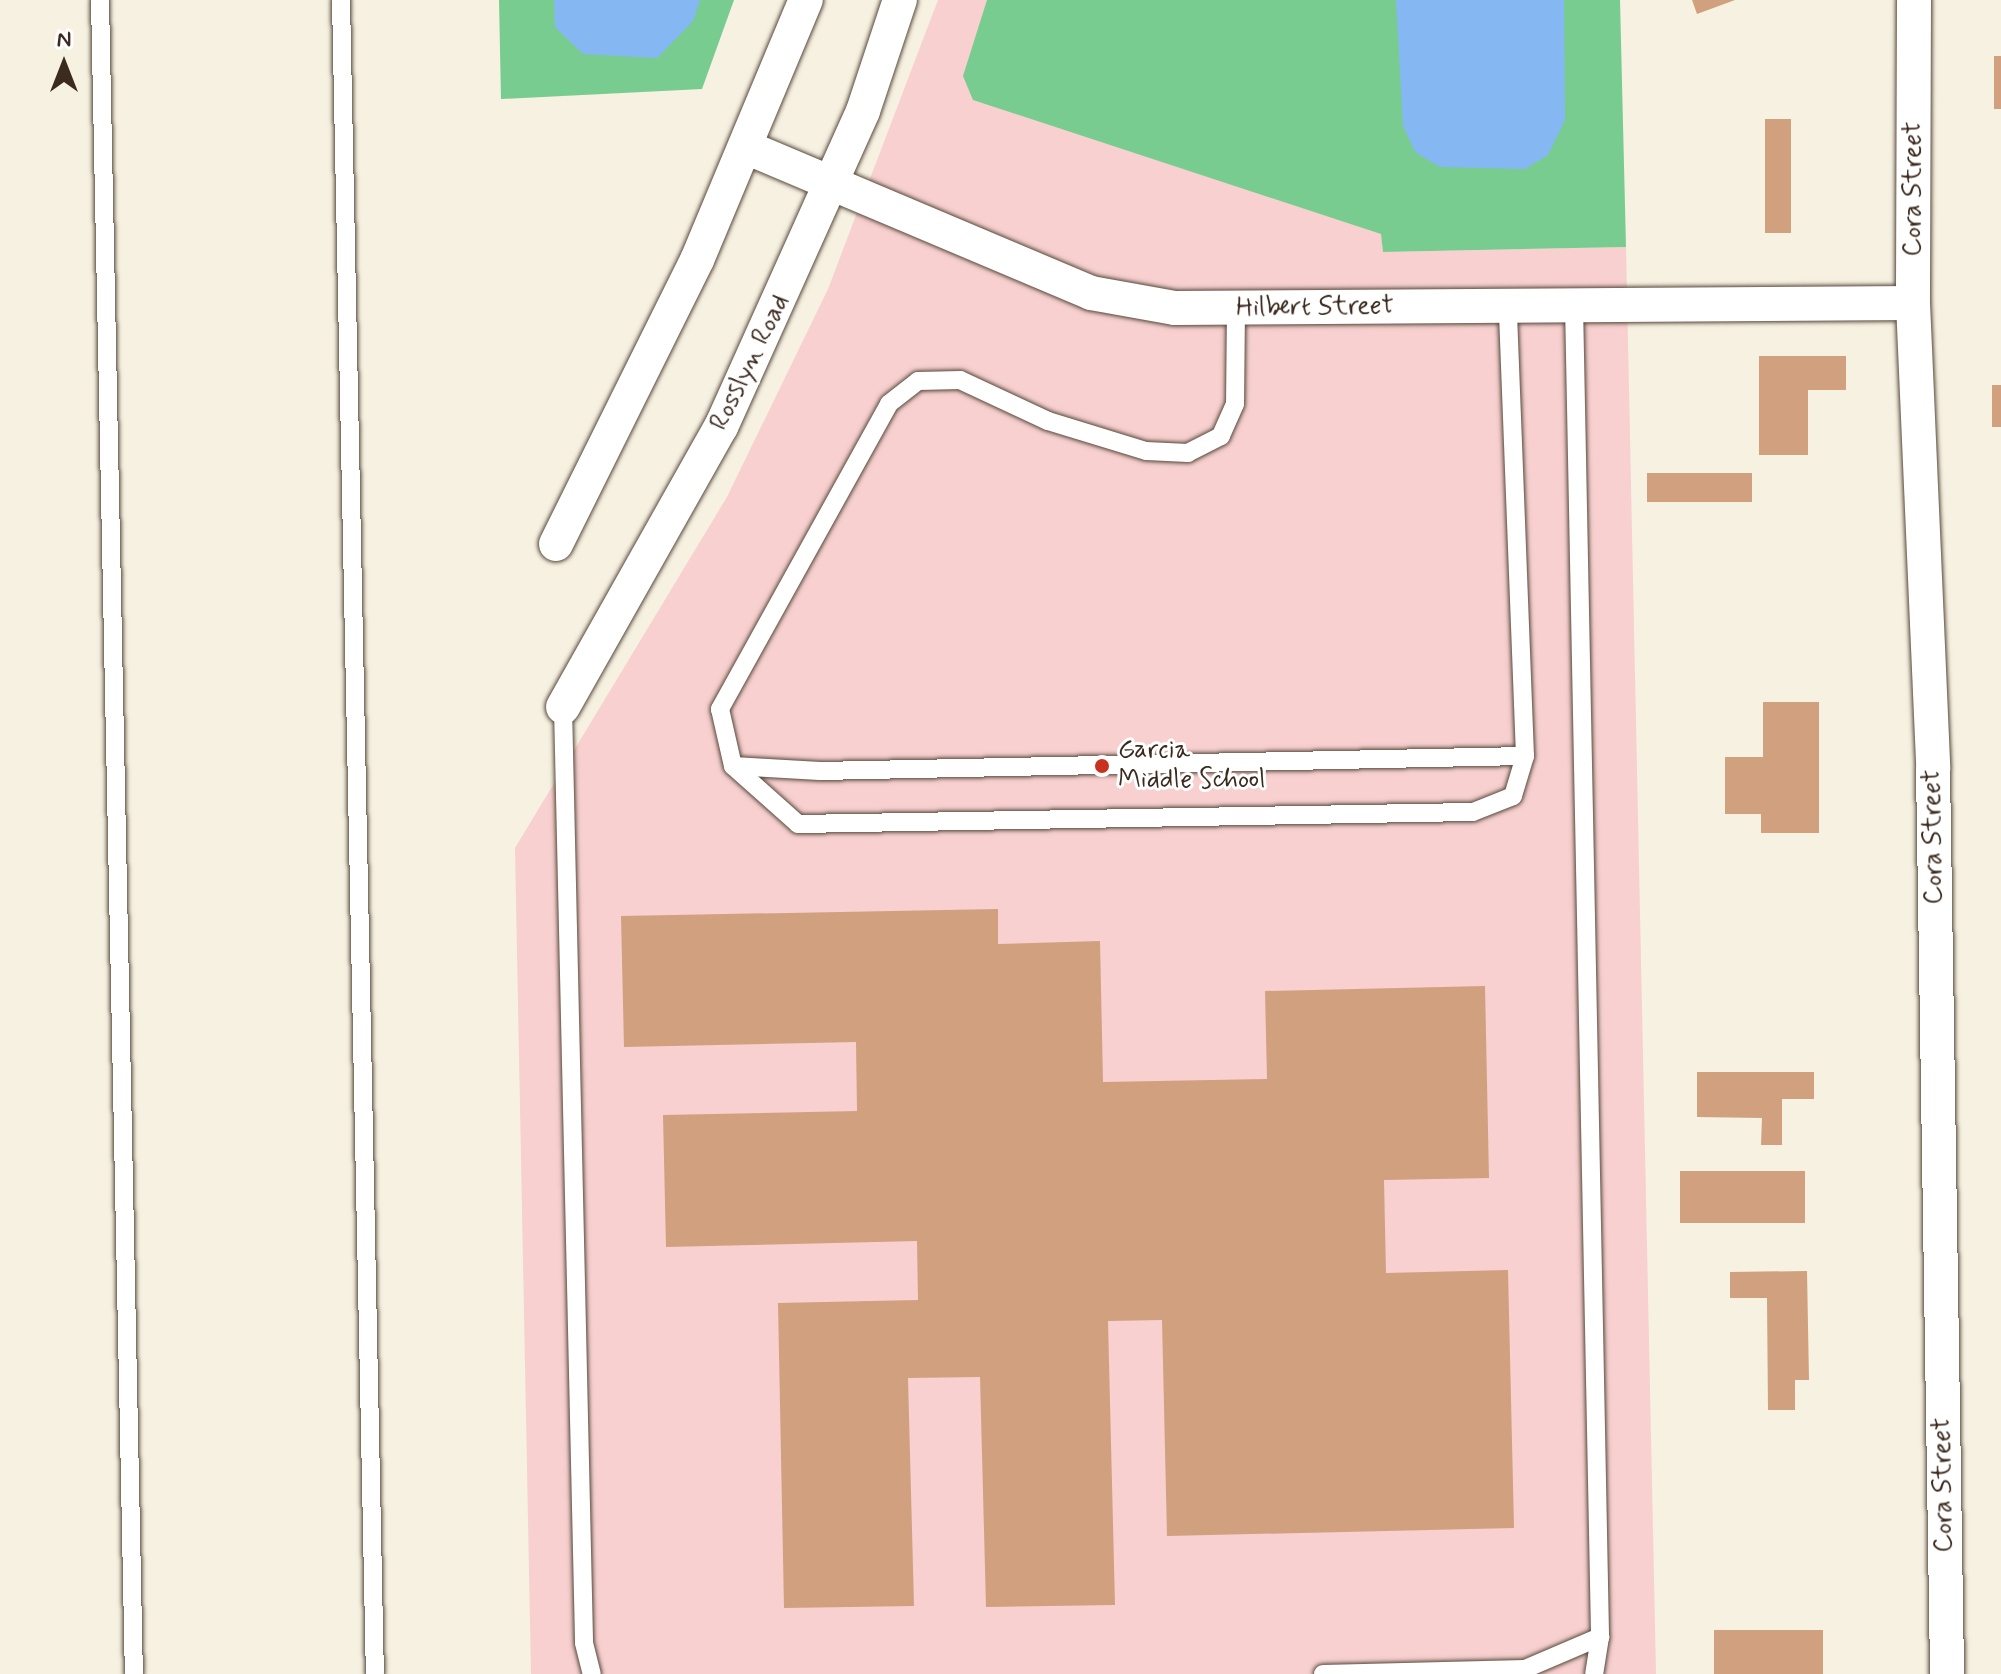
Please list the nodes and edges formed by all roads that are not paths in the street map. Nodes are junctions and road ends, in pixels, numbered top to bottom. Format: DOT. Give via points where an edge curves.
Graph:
graph roads {
  1 [pos="100,0"];
  2 [pos="341,0"];
  3 [pos="806,0"];
  4 [pos="900,0"];
  5 [pos="1914,0"];
  6 [pos="748,148"];
  7 [pos="832,185"];
  8 [pos="1913,303"];
  9 [pos="1574,304"];
  10 [pos="1508,305"];
  11 [pos="1236,310"];
  12 [pos="556,544"];
  13 [pos="563,707"];
  14 [pos="1525,756"];
  15 [pos="733,766"];
  16 [pos="1600,1637"];
  17 [pos="134,1674"];
  18 [pos="375,1674"];
  19 [pos="592,1674"];
  20 [pos="1323,1674"];
  21 [pos="1594,1674"];
  22 [pos="1947,1674"];
  1 -- 17 [label="lane"];
  2 -- 18 [label="lane"];
  3 -- 6 [label="street"];
  4 -- 7 [label="street, Rosslyn Road"];
  5 -- 8 [label="street, Cora Street"];
  6 -- 7 [label="street, Hilbert Street"];
  6 -- 12 [label="street"];
  7 -- 11 [label="street, Hilbert Street" via="1091,293"];
  7 -- 13 [label="street, Rosslyn Road" via="721,427"];
  8 -- 9 [label="street, Hilbert Street"];
  8 -- 22 [label="street, Cora Street" via="1933,769"];
  9 -- 10 [label="street, Hilbert Street"];
  9 -- 16 [label="lane"];
  10 -- 11 [label="street, Hilbert Street"];
  10 -- 14 [label="lane"];
  11 -- 15 [label="lane" via="1235,404 1221,436 1188,453 1146,451 1048,421 960,380 918,381 889,404 720,709"];
  13 -- 19 [label="lane" via="584,1643"];
  14 -- 15 [label="lane" via="867,771"];
  14 -- 15 [label="lane" via="1513,796 1473,812 1119,822 798,824"];
  16 -- 20 [label="lane" via="1525,1669"];
  16 -- 21 [label="lane"];
}
